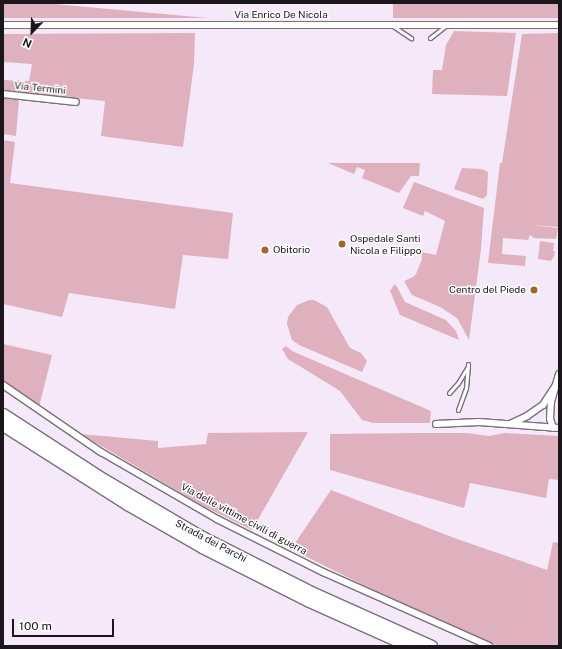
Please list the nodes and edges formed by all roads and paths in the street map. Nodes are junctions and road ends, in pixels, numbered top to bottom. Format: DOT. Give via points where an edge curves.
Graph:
graph roads {
  1 [pos="3,25"];
  2 [pos="392,25"];
  3 [pos="446,25"];
  4 [pos="559,25"];
  5 [pos="411,38"];
  6 [pos="430,38"];
  7 [pos="3,94"];
  8 [pos="76,102"];
  9 [pos="559,374"];
  10 [pos="559,384"];
  11 [pos="3,385"];
  12 [pos="448,393"];
  13 [pos="458,410"];
  14 [pos="3,414"];
  15 [pos="436,424"];
  16 [pos="510,424"];
  17 [pos="3,425"];
  18 [pos="556,428"];
  19 [pos="409,646"];
  20 [pos="431,646"];
  21 [pos="489,646"];
  1 -- 2 [label="street, Via Enrico De Nicola"];
  2 -- 3 [label="street, Via Enrico De Nicola"];
  2 -- 5 [label="lane"];
  3 -- 4 [label="street, Via Enrico De Nicola"];
  3 -- 6 [label="lane"];
  7 -- 8 [label="street, Via Termini"];
  9 -- 10 [label="street"];
  10 -- 16 [label="street" via="543,405"];
  10 -- 18 [label="street" via="551,402 550,420"];
  11 -- 21 [label="street, Via delle vittime civili di guerra" via="101,452 217,519 323,572"];
  12 -- 13 [label="lane" via="458,383 468,364 466,388"];
  14 -- 20 [label="highway, Strada dei Parchi" via="98,476 202,537 311,592"];
  15 -- 16 [label="street"];
  16 -- 18 [label="street"];
  17 -- 19 [label="highway, Strada dei Parchi" via="93,484 189,540 309,601"];
}
